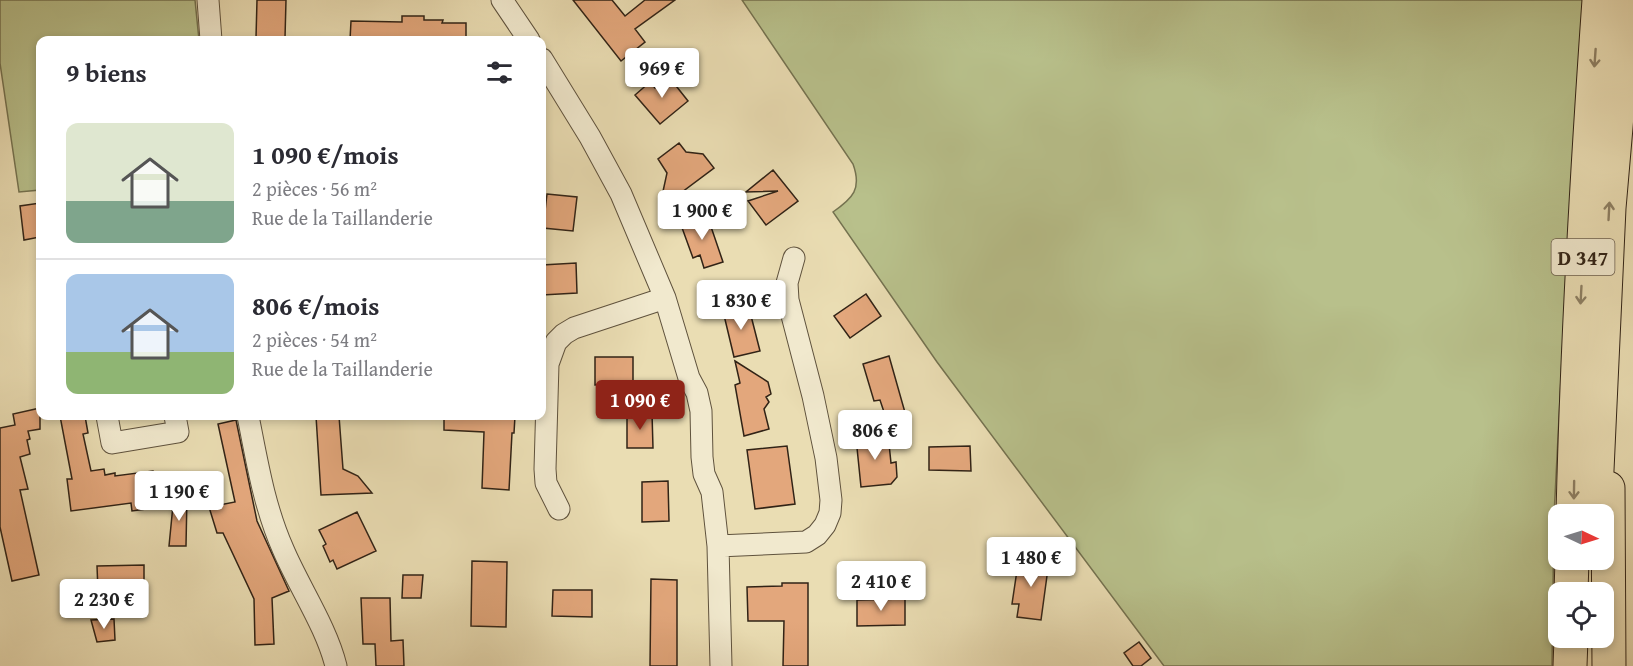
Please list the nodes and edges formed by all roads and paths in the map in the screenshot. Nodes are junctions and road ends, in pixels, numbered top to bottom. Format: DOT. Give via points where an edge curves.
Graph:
graph roads {
  1 [pos="208,0"];
  2 [pos="502,0"];
  3 [pos="1599,0"];
  4 [pos="1627,0"];
  5 [pos="211,36"];
  6 [pos="526,36"];
  7 [pos="546,66"];
  8 [pos="794,258"];
  9 [pos="665,298"];
  10 [pos="549,339"];
  11 [pos="1600,417"];
  12 [pos="108,420"];
  13 [pos="176,420"];
  14 [pos="249,420"];
  15 [pos="1573,504"];
  16 [pos="1596,504"];
  17 [pos="559,509"];
  18 [pos="718,546"];
  19 [pos="1571,648"];
  20 [pos="1591,648"];
  21 [pos="336,666"];
  22 [pos="721,666"];
  23 [pos="1570,666"];
  24 [pos="1590,666"];
  25 [pos="1609,666"];
  1 -- 5 [label="street"];
  2 -- 6 [label="street"];
  3 -- 15 [label="highway, D 347, one-way" via="1579,322"];
  11 -- 4 [label="highway, D 347, one-way" via="1609,208"];
  7 -- 9 [label="street" via="612,176"];
  8 -- 18 [label="street" via="787,283 788,300 826,458 830,513 817,535 806,542"];
  9 -- 10 [label="street"];
  9 -- 18 [label="street" via="701,411 702,457 712,492"];
  10 -- 17 [label="street" via="545,469 546,483"];
  11 -- 16 [label="highway, D 347"];
  11 -- 25 [label="highway" via="1607,467"];
  12 -- 13 [label="street" via="111,443 178,432"];
  14 -- 21 [label="street" via="265,502"];
  18 -- 22 [label="street"];
  19 -- 23 [label="highway"];
  20 -- 24 [label="highway"];
}
